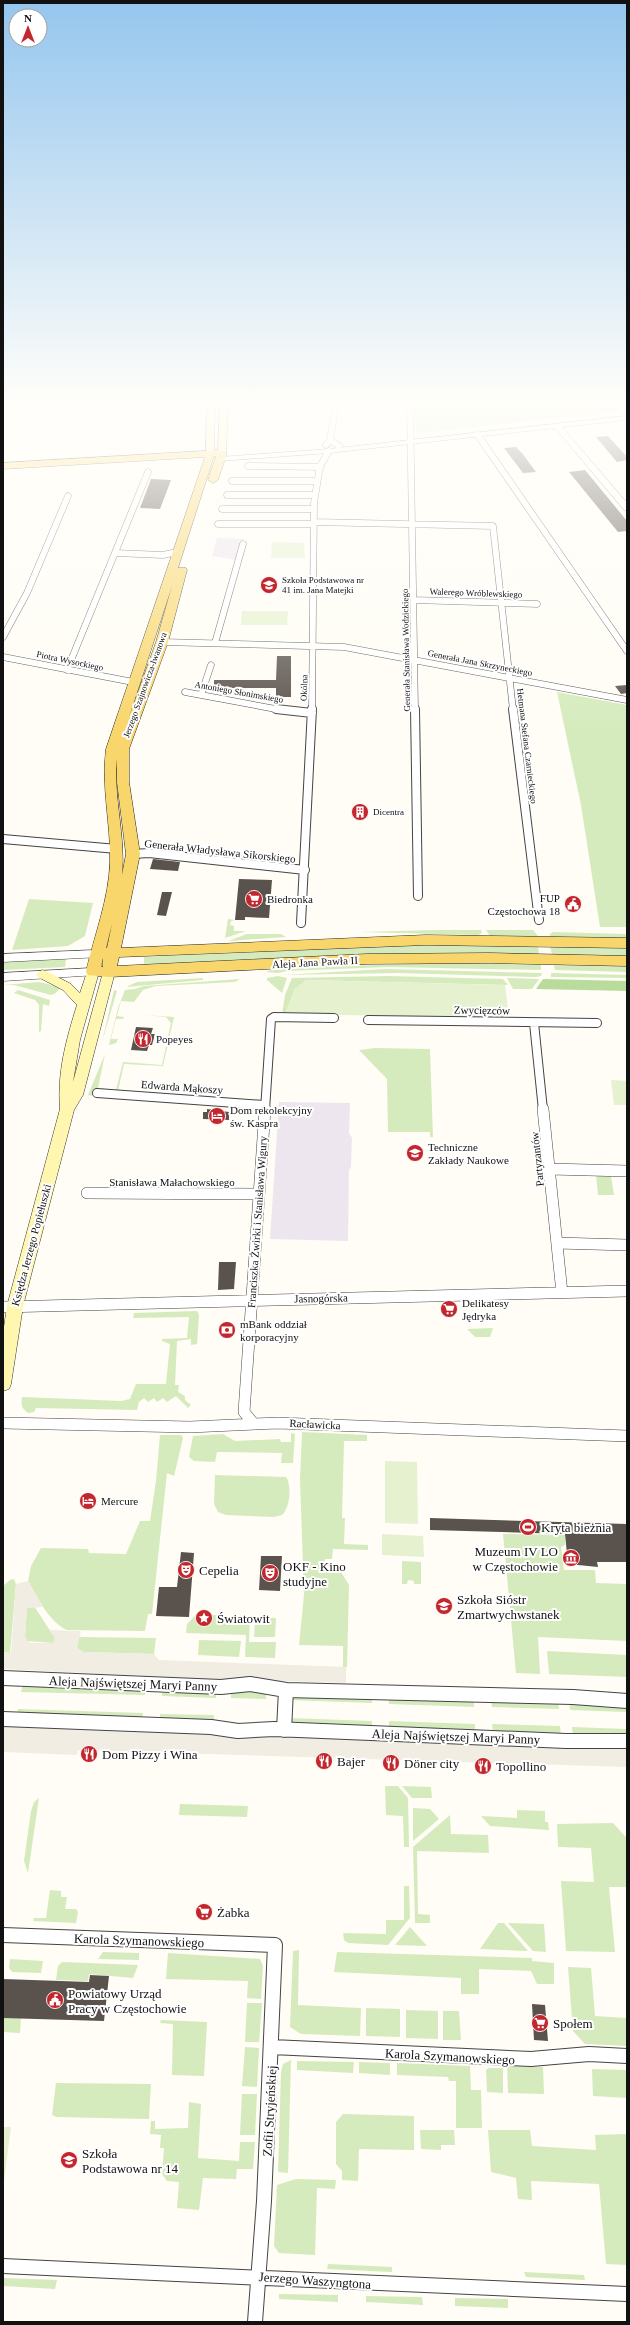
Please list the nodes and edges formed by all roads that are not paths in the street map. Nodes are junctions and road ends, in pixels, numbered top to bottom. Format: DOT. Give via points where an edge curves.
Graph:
graph roads {
  1 [pos="61,514"];
  2 [pos="131,514"];
  3 [pos="187,514"];
  4 [pos="200,514"];
  5 [pos="313,514"];
  6 [pos="412,514"];
  7 [pos="532,514"];
  8 [pos="314,523"];
  9 [pos="218,524"];
  10 [pos="412,524"];
  11 [pos="243,544"];
  12 [pos="115,553"];
  13 [pos="176,557"];
  14 [pos="414,600"];
  15 [pos="500,603"];
  16 [pos="537,604"];
  17 [pos="3,637"];
  18 [pos="162,642"];
  19 [pos="216,643"];
  20 [pos="315,645"];
  21 [pos="627,651"];
  22 [pos="3,657"];
  23 [pos="415,659"];
  24 [pos="211,665"];
  25 [pos="67,670"];
  26 [pos="509,678"];
  27 [pos="133,682"];
  28 [pos="185,692"];
  29 [pos="202,695"];
  30 [pos="627,700"];
  31 [pos="312,712"];
  32 [pos="3,839"];
  33 [pos="117,849"];
  34 [pos="133,854"];
  35 [pos="305,870"];
  36 [pos="418,896"];
  37 [pos="539,920"];
  38 [pos="301,923"];
  39 [pos="627,943"];
  40 [pos="114,953"];
  41 [pos="97,954"];
  42 [pos="3,958"];
  43 [pos="627,961"];
  44 [pos="93,972"];
  45 [pos="109,972"];
  46 [pos="42,974"];
  47 [pos="3,976"];
  48 [pos="83,1004"];
  49 [pos="334,1018"];
  50 [pos="368,1020"];
  51 [pos="534,1023"];
  52 [pos="597,1023"];
  53 [pos="97,1094"];
  54 [pos="264,1105"];
  55 [pos="67,1109"];
  56 [pos="550,1169"];
  57 [pos="627,1171"];
  58 [pos="627,1175"];
  59 [pos="87,1193"];
  60 [pos="258,1194"];
  61 [pos="557,1243"];
  62 [pos="627,1245"];
  63 [pos="627,1292"];
  64 [pos="562,1293"];
  65 [pos="252,1300"];
  66 [pos="9,1306"];
  67 [pos="3,1384"];
  68 [pos="3,1423"];
  69 [pos="253,1423"];
  70 [pos="627,1436"];
  71 [pos="3,1678"];
  72 [pos="286,1690"];
  73 [pos="627,1701"];
  74 [pos="3,1719"];
  75 [pos="284,1730"];
  76 [pos="627,1741"];
  77 [pos="3,1935"];
  78 [pos="275,1945"];
  79 [pos="272,2047"];
  80 [pos="627,2056"];
  81 [pos="3,2266"];
  82 [pos="259,2277"];
  83 [pos="627,2294"];
  84 [pos="255,2322"];
  1 -- 17 [label="street" via="27,594"];
  2 -- 12 [label="street"];
  3 -- 13 [label="main road, Jerzego Szajnowicza-Iwanowa"];
  4 -- 18 [label="main road, Jerzego Szajnowicza-Iwanowa" via="186,553"];
  5 -- 8 [label="street, Okólna"];
  6 -- 10 [label="street, Generała Stanisława Wodzickiego"];
  7 -- 21 [label="street"];
  8 -- 9 [label="street"];
  8 -- 10 [label="street"];
  8 -- 20 [label="street, Okólna"];
  10 -- 14 [label="street, Generała Stanisława Wodzickiego"];
  10 -- 15 [label="street, Hetmana Stefana Czarnieckiego" via="493,526"];
  11 -- 19 [label="street"];
  12 -- 13 [label="street"];
  12 -- 25 [label="street"];
  13 -- 27 [label="main road, Jerzego Szajnowicza-Iwanowa"];
  14 -- 15 [label="street, Walerego Wróblewskiego"];
  14 -- 23 [label="street, Generała Stanisława Wodzickiego"];
  15 -- 16 [label="street, Walerego Wróblewskiego"];
  15 -- 26 [label="street, Hetmana Stefana Czarnieckiego"];
  18 -- 19 [label="street, Generała Jana Skrzyneckiego"];
  18 -- 34 [label="main road, Jerzego Szajnowicza-Iwanowa" via="123,749 123,782"];
  19 -- 20 [label="street, Generała Jana Skrzyneckiego"];
  20 -- 23 [label="street, Generała Jana Skrzyneckiego"];
  20 -- 31 [label="street, Okólna"];
  22 -- 25 [label="street, Piotra Wysockiego"];
  23 -- 26 [label="street, Generała Jana Skrzyneckiego"];
  23 -- 36 [label="street, Generała Stanisława Wodzickiego"];
  24 -- 29 [label="street"];
  25 -- 27 [label="street, Piotra Wysockiego"];
  26 -- 30 [label="street, Generała Jana Skrzyneckiego"];
  26 -- 37 [label="street, Hetmana Stefana Czarnieckiego"];
  27 -- 33 [label="main road, Jerzego Szajnowicza-Iwanowa" via="116,731 109,765"];
  28 -- 29 [label="street, Antoniego Słonimskiego"];
  29 -- 31 [label="street, Antoniego Słonimskiego" via="287,711"];
  31 -- 35 [label="street, Okólna"];
  32 -- 33 [label="street"];
  33 -- 41 [label="main road, Jerzego Szajnowicza-Iwanowa" via="112,891"];
  34 -- 35 [label="street, Generała Władysława Sikorskiego" via="149,853"];
  34 -- 40 [label="main road, Jerzego Szajnowicza-Iwanowa"];
  35 -- 38 [label="street, Okólna"];
  39 -- 40 [label="main road, Aleja Jana Pawła II" via="426,940"];
  40 -- 41 [label="main road, Aleja Jana Pawła II"];
  40 -- 45 [label="main road, Jerzego Szajnowicza-Iwanowa"];
  41 -- 42 [label="street, Aleja Jana Pawła II"];
  41 -- 44 [label="main road, Jerzego Szajnowicza-Iwanowa"];
  43 -- 45 [label="main road, Aleja Jana Pawła II" via="367,959"];
  44 -- 45 [label="main road, Aleja Jana Pawła II"];
  44 -- 46 [label="street, Aleja Jana Pawła II"];
  44 -- 48 [label="main road, Księdza Jerzego Popiełuszki"];
  45 -- 55 [label="main road, Księdza Jerzego Popiełuszki" via="76,1095"];
  46 -- 47 [label="street, Aleja Jana Pawła II"];
  46 -- 48 [label="main road" via="70,989"];
  48 -- 55 [label="main road, Księdza Jerzego Popiełuszki" via="66,1084"];
  49 -- 54 [label="street, Franciszka Żwirki i Stanisława Wigury" via="271,1019"];
  50 -- 51 [label="street, Zwycięzców"];
  51 -- 52 [label="street, Zwycięzców"];
  51 -- 56 [label="street, Partyzantów"];
  53 -- 54 [label="street, Edwarda Mąkoszy"];
  54 -- 60 [label="street, Franciszka Żwirki i Stanisława Wigury"];
  55 -- 66 [label="main road, Księdza Jerzego Popiełuszki"];
  56 -- 57 [label="street"];
  56 -- 61 [label="street, Partyzantów"];
  57 -- 58 [label="street"];
  59 -- 60 [label="street, Stanisława Małachowskiego"];
  60 -- 65 [label="street, Franciszka Żwirki i Stanisława Wigury"];
  61 -- 62 [label="street"];
  61 -- 64 [label="street, Partyzantów"];
  63 -- 64 [label="street, Jasnogórska"];
  64 -- 65 [label="street, Jasnogórska"];
  65 -- 66 [label="street, Jasnogórska" via="100,1306"];
  65 -- 69 [label="street, Franciszka Żwirki i Stanisława Wigury" via="244,1412"];
  66 -- 67 [label="main road, Księdza Jerzego Popiełuszki"];
  68 -- 69 [label="street, Racławicka" via="190,1427"];
  69 -- 70 [label="street, Racławicka"];
  71 -- 72 [label="street, Aleja Najświętszej Maryi Panny" via="221,1687 250,1684"];
  72 -- 73 [label="street, Aleja Najświętszej Maryi Panny" via="541,1698 563,1695 591,1700"];
  72 -- 75 [label="street"];
  74 -- 75 [label="street, Aleja Najświętszej Maryi Panny" via="211,1727 238,1731"];
  75 -- 76 [label="street, Aleja Najświętszej Maryi Panny" via="546,1739 567,1743 594,1740"];
  77 -- 78 [label="street, Karola Szymanowskiego"];
  78 -- 79 [label="street, Zofii Stryjeńskiej"];
  79 -- 80 [label="street, Karola Szymanowskiego" via="531,2059 589,2054"];
  79 -- 82 [label="street, Zofii Stryjeńskiej"];
  81 -- 82 [label="street, Jerzego Waszyngtona"];
  82 -- 83 [label="street, Jerzego Waszyngtona" via="320,2282"];
  82 -- 84 [label="street, Zofii Stryjeńskiej"];
}
